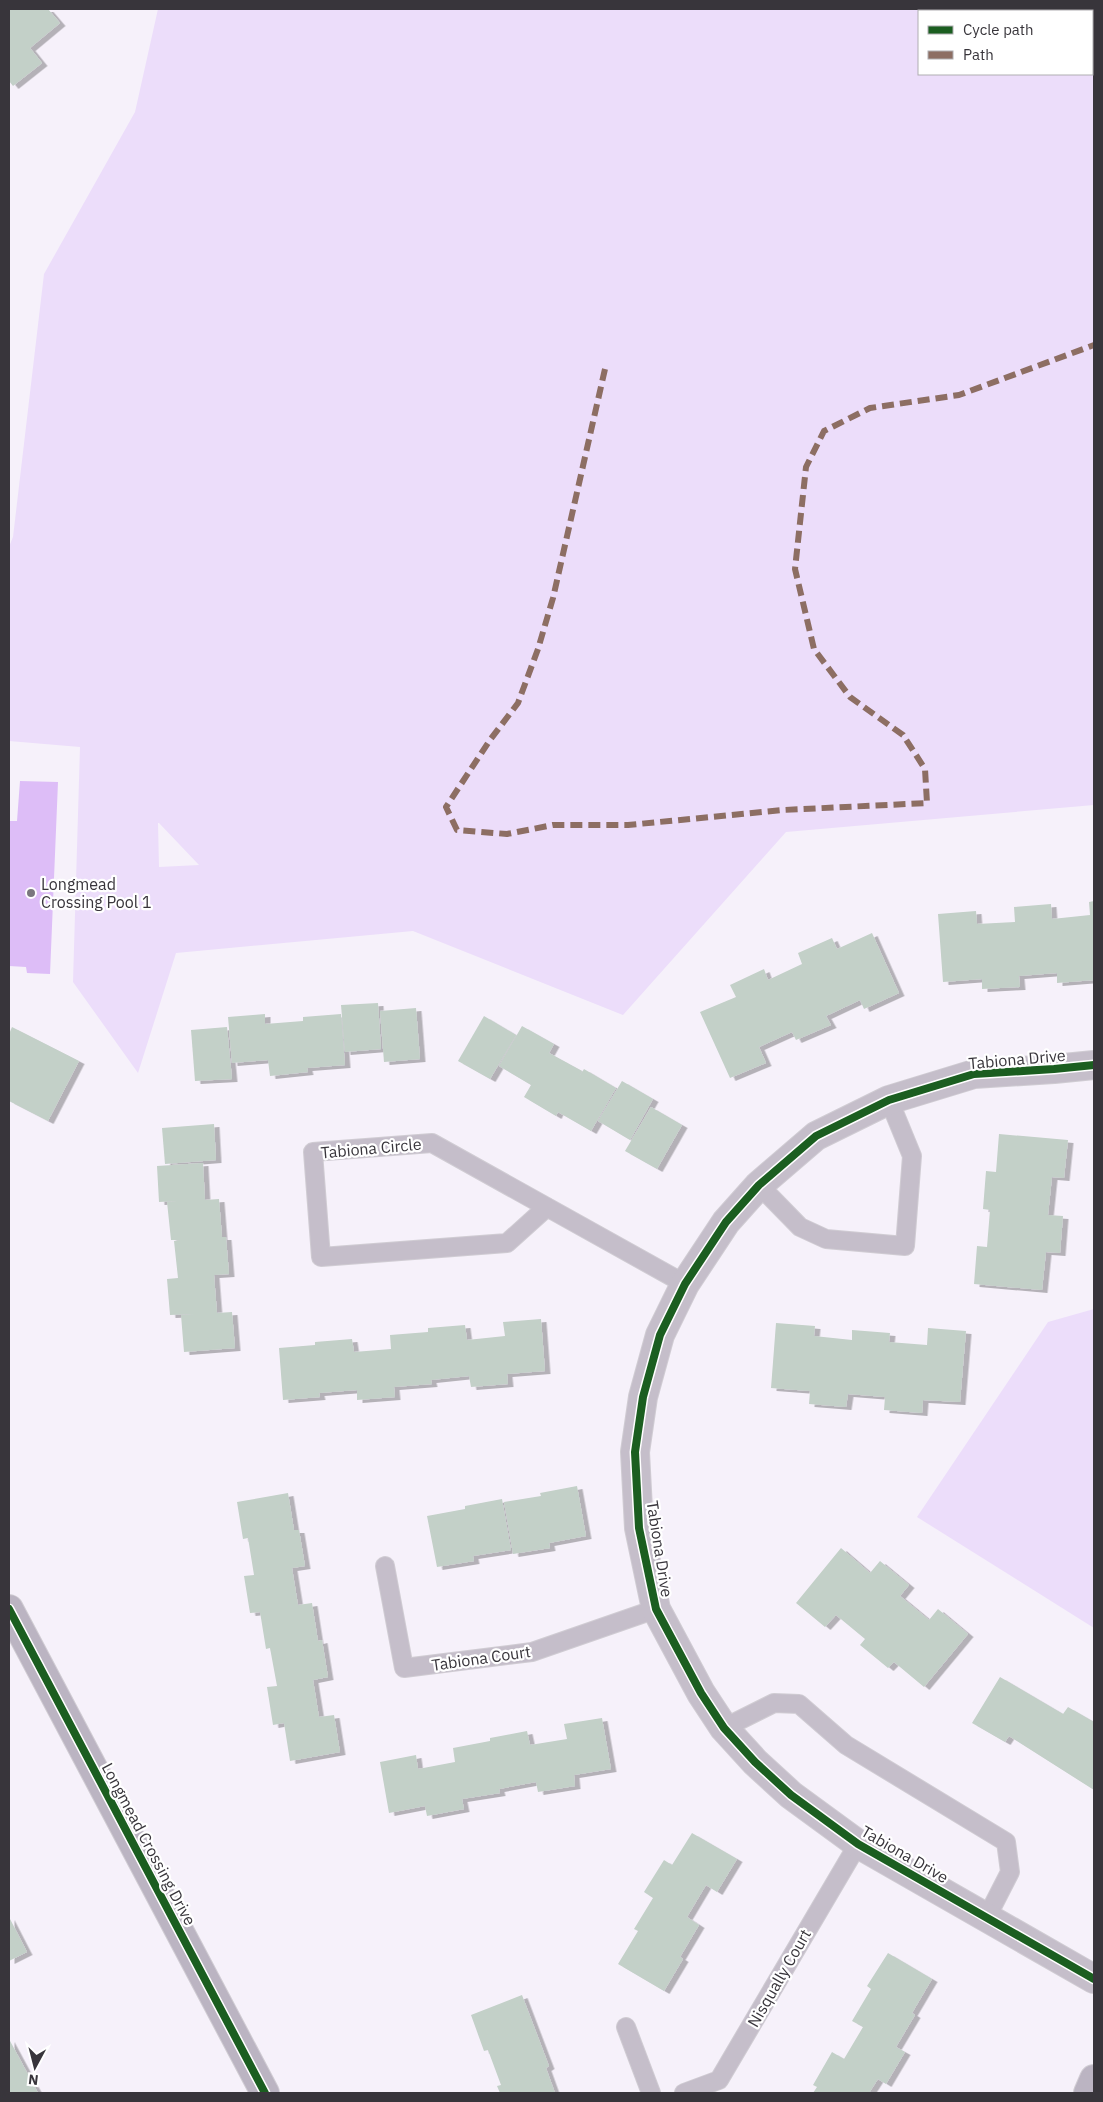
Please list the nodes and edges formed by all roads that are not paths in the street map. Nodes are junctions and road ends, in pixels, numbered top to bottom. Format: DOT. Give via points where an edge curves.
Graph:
graph roads {
  1 [pos="1094,1065"];
  2 [pos="889,1100"];
  3 [pos="759,1184"];
  4 [pos="547,1207"];
  5 [pos="685,1284"];
  6 [pos="385,1566"];
  7 [pos="9,1608"];
  8 [pos="656,1609"];
  9 [pos="724,1728"];
  10 [pos="858,1844"];
  11 [pos="987,1917"];
  12 [pos="1094,1979"];
  13 [pos="626,2027"];
  14 [pos="1094,2079"];
  15 [pos="265,2093"];
  16 [pos="651,2093"];
  17 [pos="684,2093"];
  18 [pos="1088,2093"];
  1 -- 2 [label="street, Tabiona Drive" via="974,1074"];
  2 -- 3 [label="street, Tabiona Drive" via="816,1136"];
  2 -- 3 [label="lane" via="912,1156 905,1246 826,1239 800,1227"];
  3 -- 5 [label="street, Tabiona Drive" via="726,1222"];
  4 -- 4 [label="lane, Tabiona Circle" via="432,1143 313,1152 321,1257 507,1243"];
  4 -- 5 [label="lane, Tabiona Circle"];
  5 -- 8 [label="street, Tabiona Drive" via="660,1336 643,1396 635,1452 639,1528"];
  6 -- 8 [label="lane, Tabiona Court" via="404,1668 532,1652"];
  7 -- 15 [label="street, Longmead Crossing Drive"];
  8 -- 9 [label="street, Tabiona Drive" via="701,1693"];
  9 -- 10 [label="street, Tabiona Drive" via="792,1795"];
  9 -- 11 [label="lane" via="774,1702 799,1704 846,1745 1006,1842 1010,1872"];
  10 -- 11 [label="street, Tabiona Drive"];
  10 -- 17 [label="lane, Nisqually Court" via="720,2080"];
  11 -- 12 [label="street, Tabiona Drive"];
  13 -- 16 [label="lane"];
  14 -- 18 [label="street"];
}
